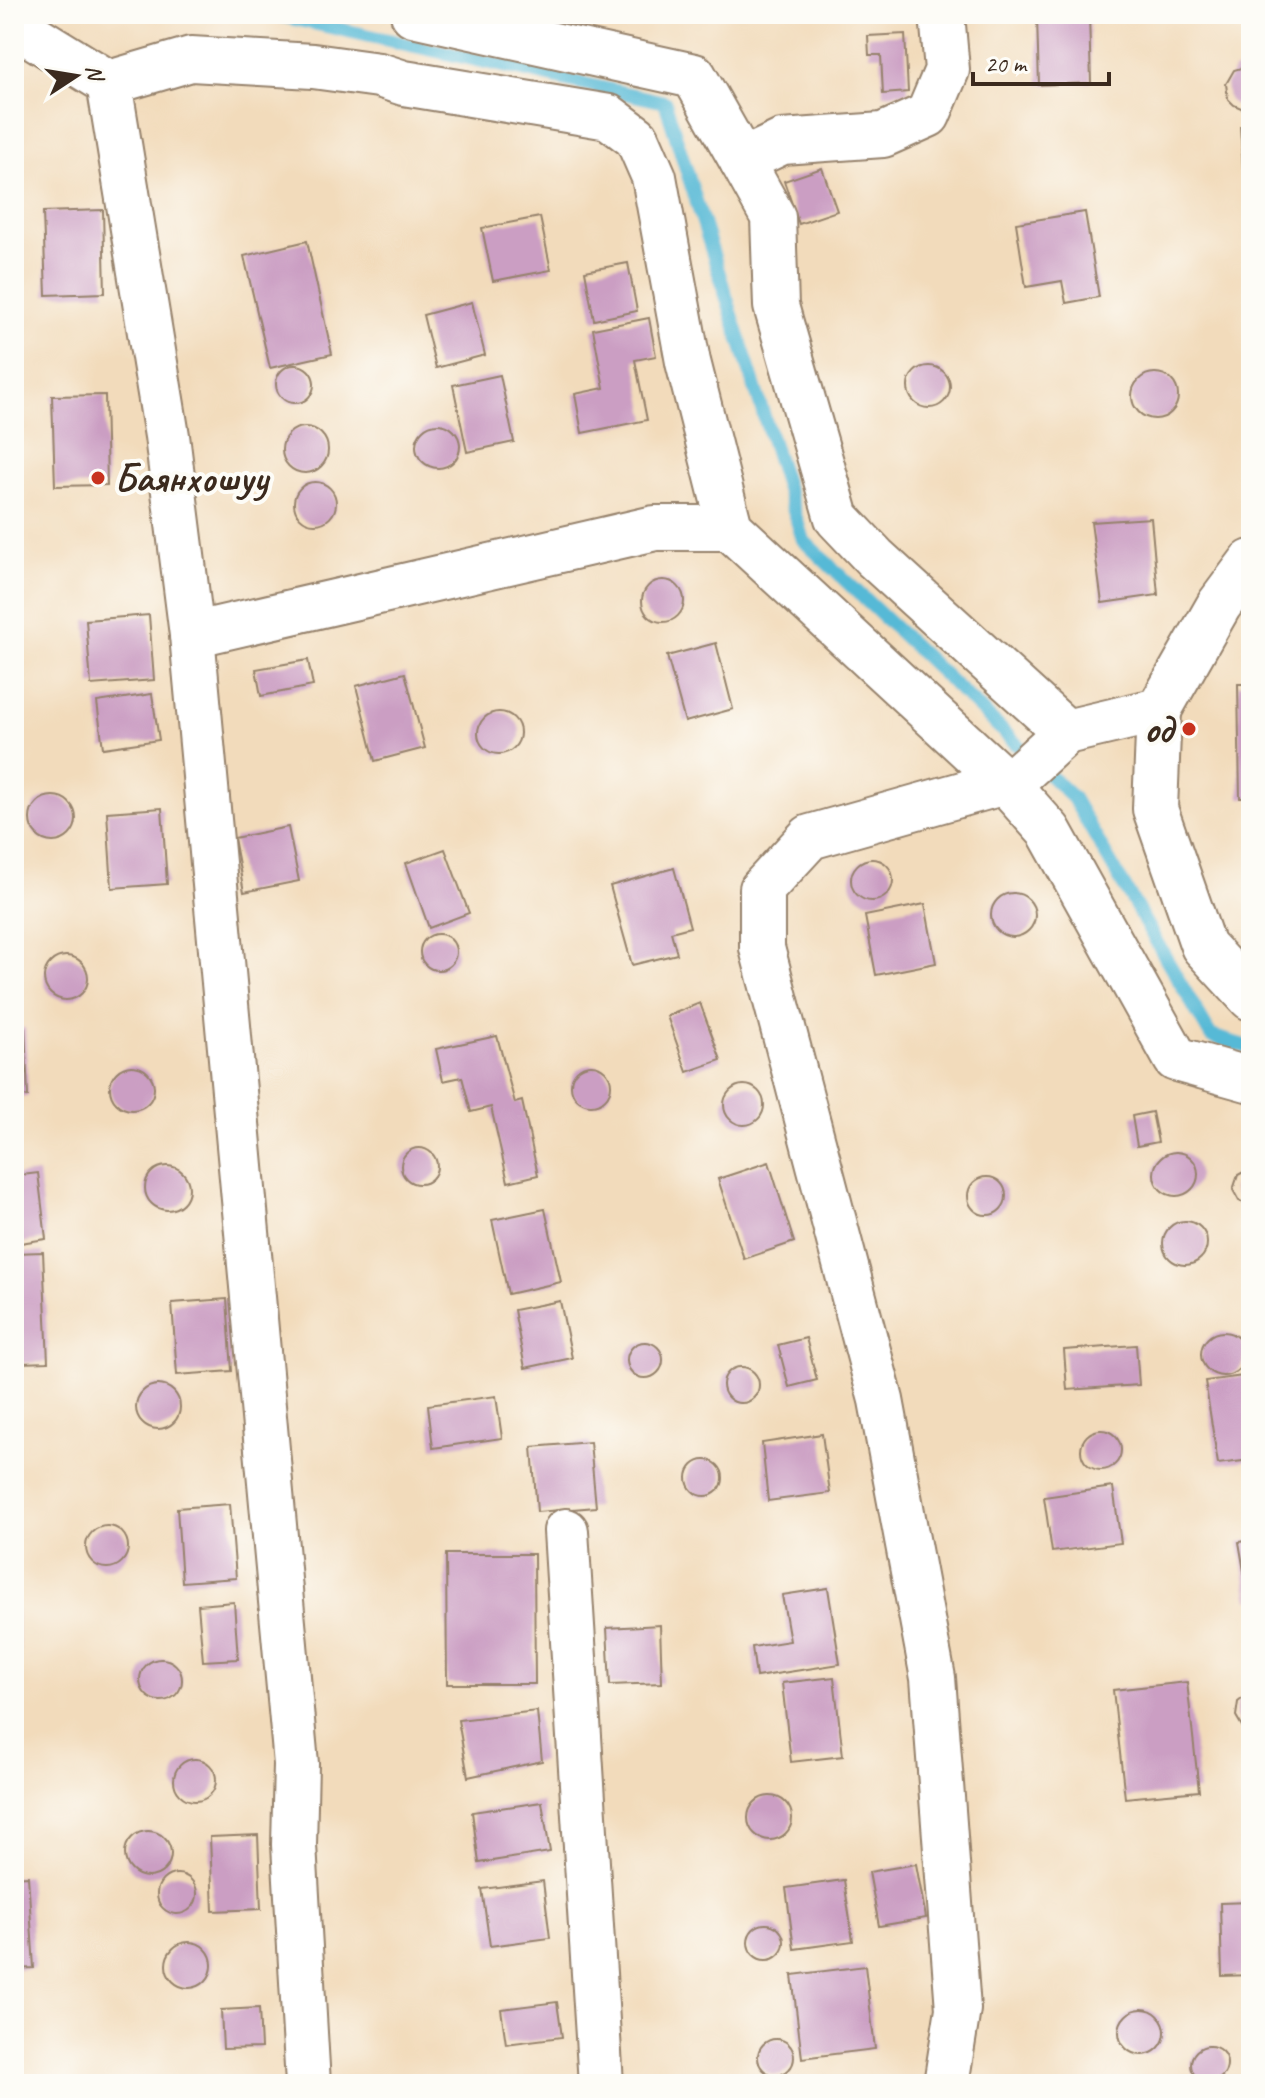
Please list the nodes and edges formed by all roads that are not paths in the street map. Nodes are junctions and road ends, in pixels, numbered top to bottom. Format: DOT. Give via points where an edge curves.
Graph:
graph roads {
  1 [pos="413,14"];
  2 [pos="942,14"];
  3 [pos="14,31"];
  4 [pos="109,83"];
  5 [pos="742,161"];
  6 [pos="730,528"];
  7 [pos="1251,562"];
  8 [pos="192,635"];
  9 [pos="1159,710"];
  10 [pos="1058,738"];
  11 [pos="1012,779"];
  12 [pos="1251,998"];
  13 [pos="1251,1080"];
  14 [pos="566,1531"];
  15 [pos="308,2084"];
  16 [pos="601,2084"];
  17 [pos="946,2084"];
  1 -- 5 [label="street" via="694,76"];
  2 -- 5 [label="street" via="947,70 928,115 883,135 782,142"];
  3 -- 4 [label="street" via="23,30"];
  4 -- 6 [label="street" via="191,59 313,66 609,117 637,138 654,177 688,362"];
  4 -- 8 [label="street" via="167,436"];
  5 -- 10 [label="street" via="773,217 776,306 837,518"];
  6 -- 8 [label="street" via="655,528"];
  6 -- 11 [label="street"];
  7 -- 9 [label="street" via="1219,605"];
  8 -- 15 [label="street" via="296,1764 294,1845"];
  9 -- 10 [label="street"];
  9 -- 12 [label="street" via="1155,809 1203,946"];
  10 -- 11 [label="street"];
  11 -- 13 [label="street" via="1049,831 1176,1059"];
  11 -- 17 [label="street" via="810,837 762,889 762,948 881,1400 933,1678 958,2009"];
  14 -- 16 [label="street"];
}
